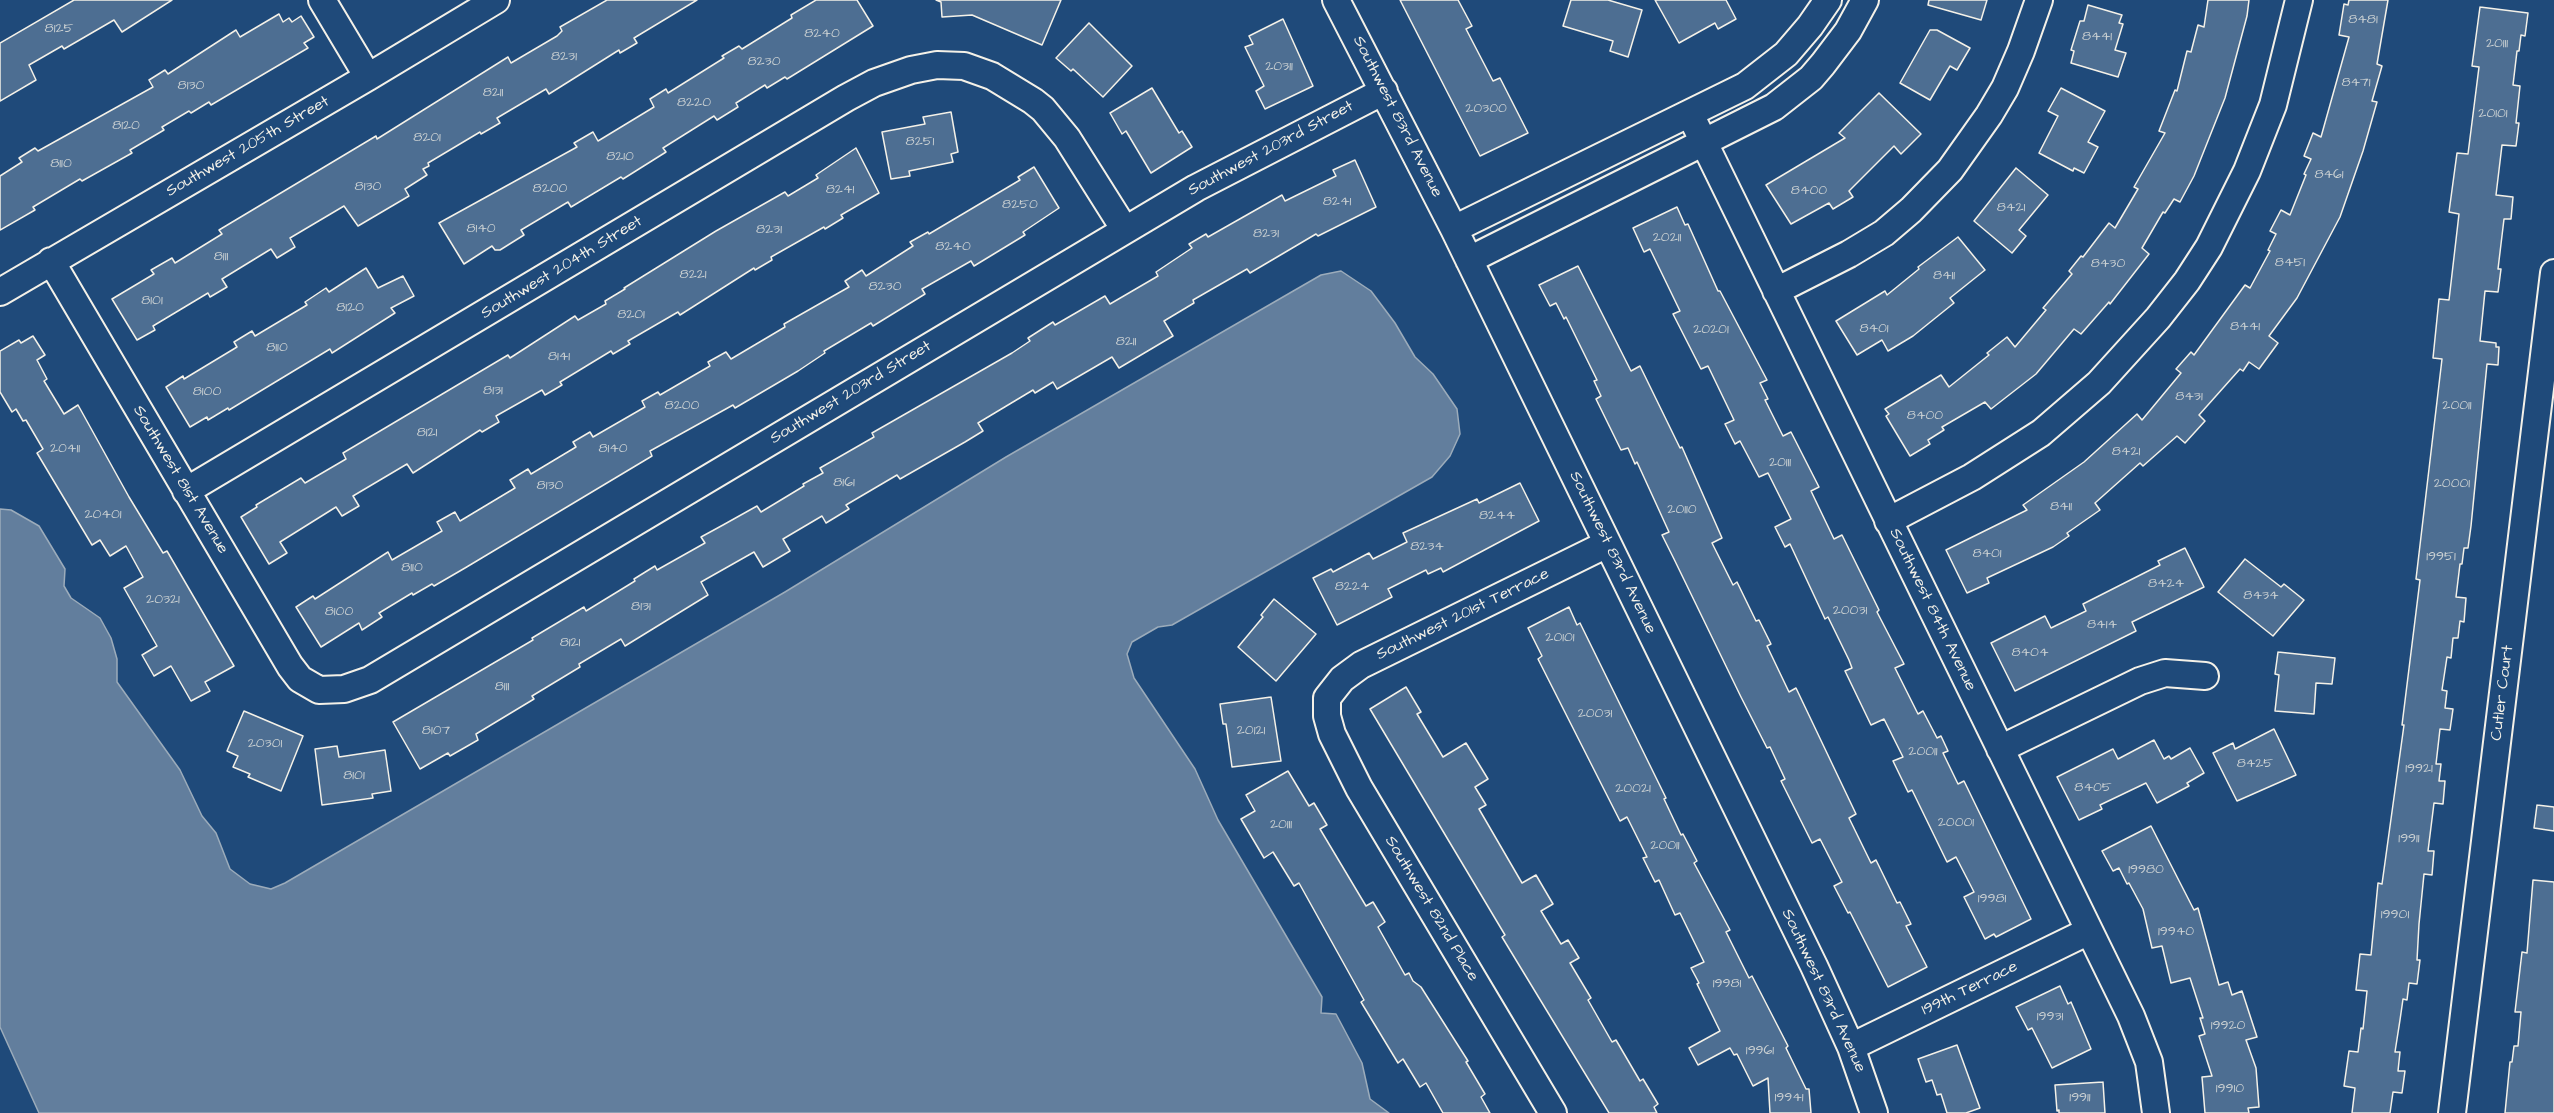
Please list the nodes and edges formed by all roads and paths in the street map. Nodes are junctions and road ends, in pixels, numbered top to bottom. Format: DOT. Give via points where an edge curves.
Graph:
graph roads {
  1 [pos="322,0"];
  2 [pos="496,0"];
  3 [pos="1336,0"];
  4 [pos="1828,0"];
  5 [pos="1865,0"];
  6 [pos="2039,0"];
  7 [pos="2299,0"];
  8 [pos="368,77"];
  9 [pos="1384,91"];
  10 [pos="1690,114"];
  11 [pos="1703,143"];
  12 [pos="1454,229"];
  13 [pos="1125,230"];
  14 [pos="1469,260"];
  15 [pos="51,261"];
  16 [pos="2554,273"];
  17 [pos="1776,291"];
  18 [pos="0,292"];
  19 [pos="186,491"];
  20 [pos="1888,521"];
  21 [pos="1607,544"];
  22 [pos="2205,676"];
  23 [pos="319,690"];
  24 [pos="1327,698"];
  25 [pos="2000,749"];
  26 [pos="2089,931"];
  27 [pos="1851,1047"];
  28 [pos="1553,1113"];
  29 [pos="1874,1113"];
  30 [pos="2156,1113"];
  31 [pos="2452,1113"];
  1 -- 8 [label="street"];
  2 -- 8 [label="street, Southwest 205th Street"];
  3 -- 9 [label="street, Southwest 83rd Avenue"];
  4 -- 10 [label="street" via="1776,64"];
  5 -- 11 [label="street" via="1848,31 1811,78 1774,107"];
  6 -- 17 [label="street" via="2005,88 1950,170 1884,233"];
  7 -- 20 [label="street" via="2273,105 2247,171 2203,255 2158,318 2081,400 2032,440"];
  8 -- 15 [label="street, Southwest 205th Street"];
  9 -- 12 [label="street, Southwest 83rd Avenue"];
  9 -- 13 [label="street, Southwest 203rd Street" via="1223,173"];
  10 -- 11 [label="street, Southwest 84th Avenue"];
  10 -- 12 [label="street"];
  11 -- 14 [label="street"];
  11 -- 17 [label="street, Southwest 84th Avenue"];
  12 -- 14 [label="street, Southwest 83rd Avenue"];
  13 -- 19 [label="street, Southwest 204th Street" via="1067,138 1043,109 1021,92 964,66 947,64 910,70 868,86"];
  13 -- 23 [label="street, Southwest 203rd Street" via="370,680 344,689"];
  14 -- 21 [label="street, Southwest 83rd Avenue"];
  15 -- 18 [label="street, Southwest 205th Street"];
  15 -- 19 [label="street, Southwest 81st Avenue"];
  16 -- 31 [label="street, Cutler Court"];
  17 -- 20 [label="street, Southwest 84th Avenue"];
  19 -- 23 [label="street, Southwest 81st Avenue" via="290,666"];
  20 -- 25 [label="street, Southwest 84th Avenue"];
  21 -- 24 [label="street, Southwest 201st Terrace" via="1368,662 1342,679"];
  21 -- 27 [label="street, Southwest 83rd Avenue"];
  22 -- 25 [label="street" via="2165,673 2147,678"];
  24 -- 28 [label="street, Southwest 82nd Place" via="1332,734 1359,788"];
  25 -- 26 [label="street, Southwest 84th Avenue"];
  26 -- 27 [label="street, 199th Terrace"];
  26 -- 30 [label="street, Southwest 84th Avenue" via="2144,1047"];
  27 -- 29 [label="street, Southwest 83rd Avenue"];
}
